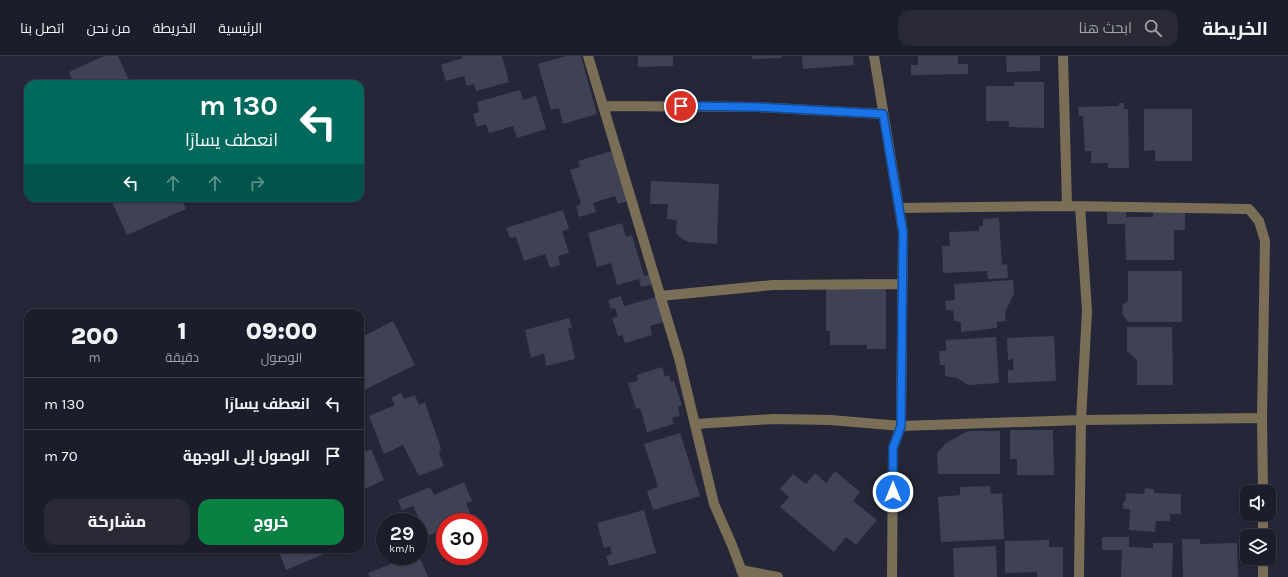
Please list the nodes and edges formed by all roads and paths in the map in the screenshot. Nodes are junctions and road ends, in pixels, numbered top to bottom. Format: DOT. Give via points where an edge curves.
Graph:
graph roads {
  1 [pos="588,56"];
  2 [pos="874,56"];
  3 [pos="1063,56"];
  4 [pos="604,106"];
  5 [pos="883,114"];
  6 [pos="1067,206"];
  7 [pos="1080,206"];
  8 [pos="900,208"];
  9 [pos="901,284"];
  10 [pos="660,296"];
  11 [pos="1262,418"];
  12 [pos="1081,420"];
  13 [pos="696,424"];
  14 [pos="901,426"];
  15 [pos="1262,485"];
  16 [pos="1263,565"];
  17 [pos="742,574"];
  18 [pos="778,577"];
  19 [pos="892,577"];
  20 [pos="1079,577"];
  21 [pos="1263,577"];
  1 -- 4 [label="street"];
  2 -- 5 [label="street"];
  3 -- 6 [label="street"];
  4 -- 5 [label="street" via="757,107"];
  4 -- 10 [label="street"];
  5 -- 8 [label="street"];
  6 -- 7 [label="street"];
  6 -- 8 [label="street"];
  7 -- 11 [label="street" via="1249,210 1258,221 1265,241"];
  7 -- 12 [label="street" via="1087,311"];
  8 -- 9 [label="street" via="903,232"];
  9 -- 10 [label="street" via="773,284"];
  9 -- 14 [label="street"];
  10 -- 13 [label="street"];
  11 -- 12 [label="street"];
  11 -- 15 [label="street"];
  12 -- 14 [label="street"];
  12 -- 20 [label="street"];
  13 -- 14 [label="street" via="773,419 831,420"];
  13 -- 17 [label="street" via="714,504"];
  14 -- 19 [label="street" via="893,448"];
  16 -- 21 [label="street"];
  17 -- 18 [label="street"];
}
